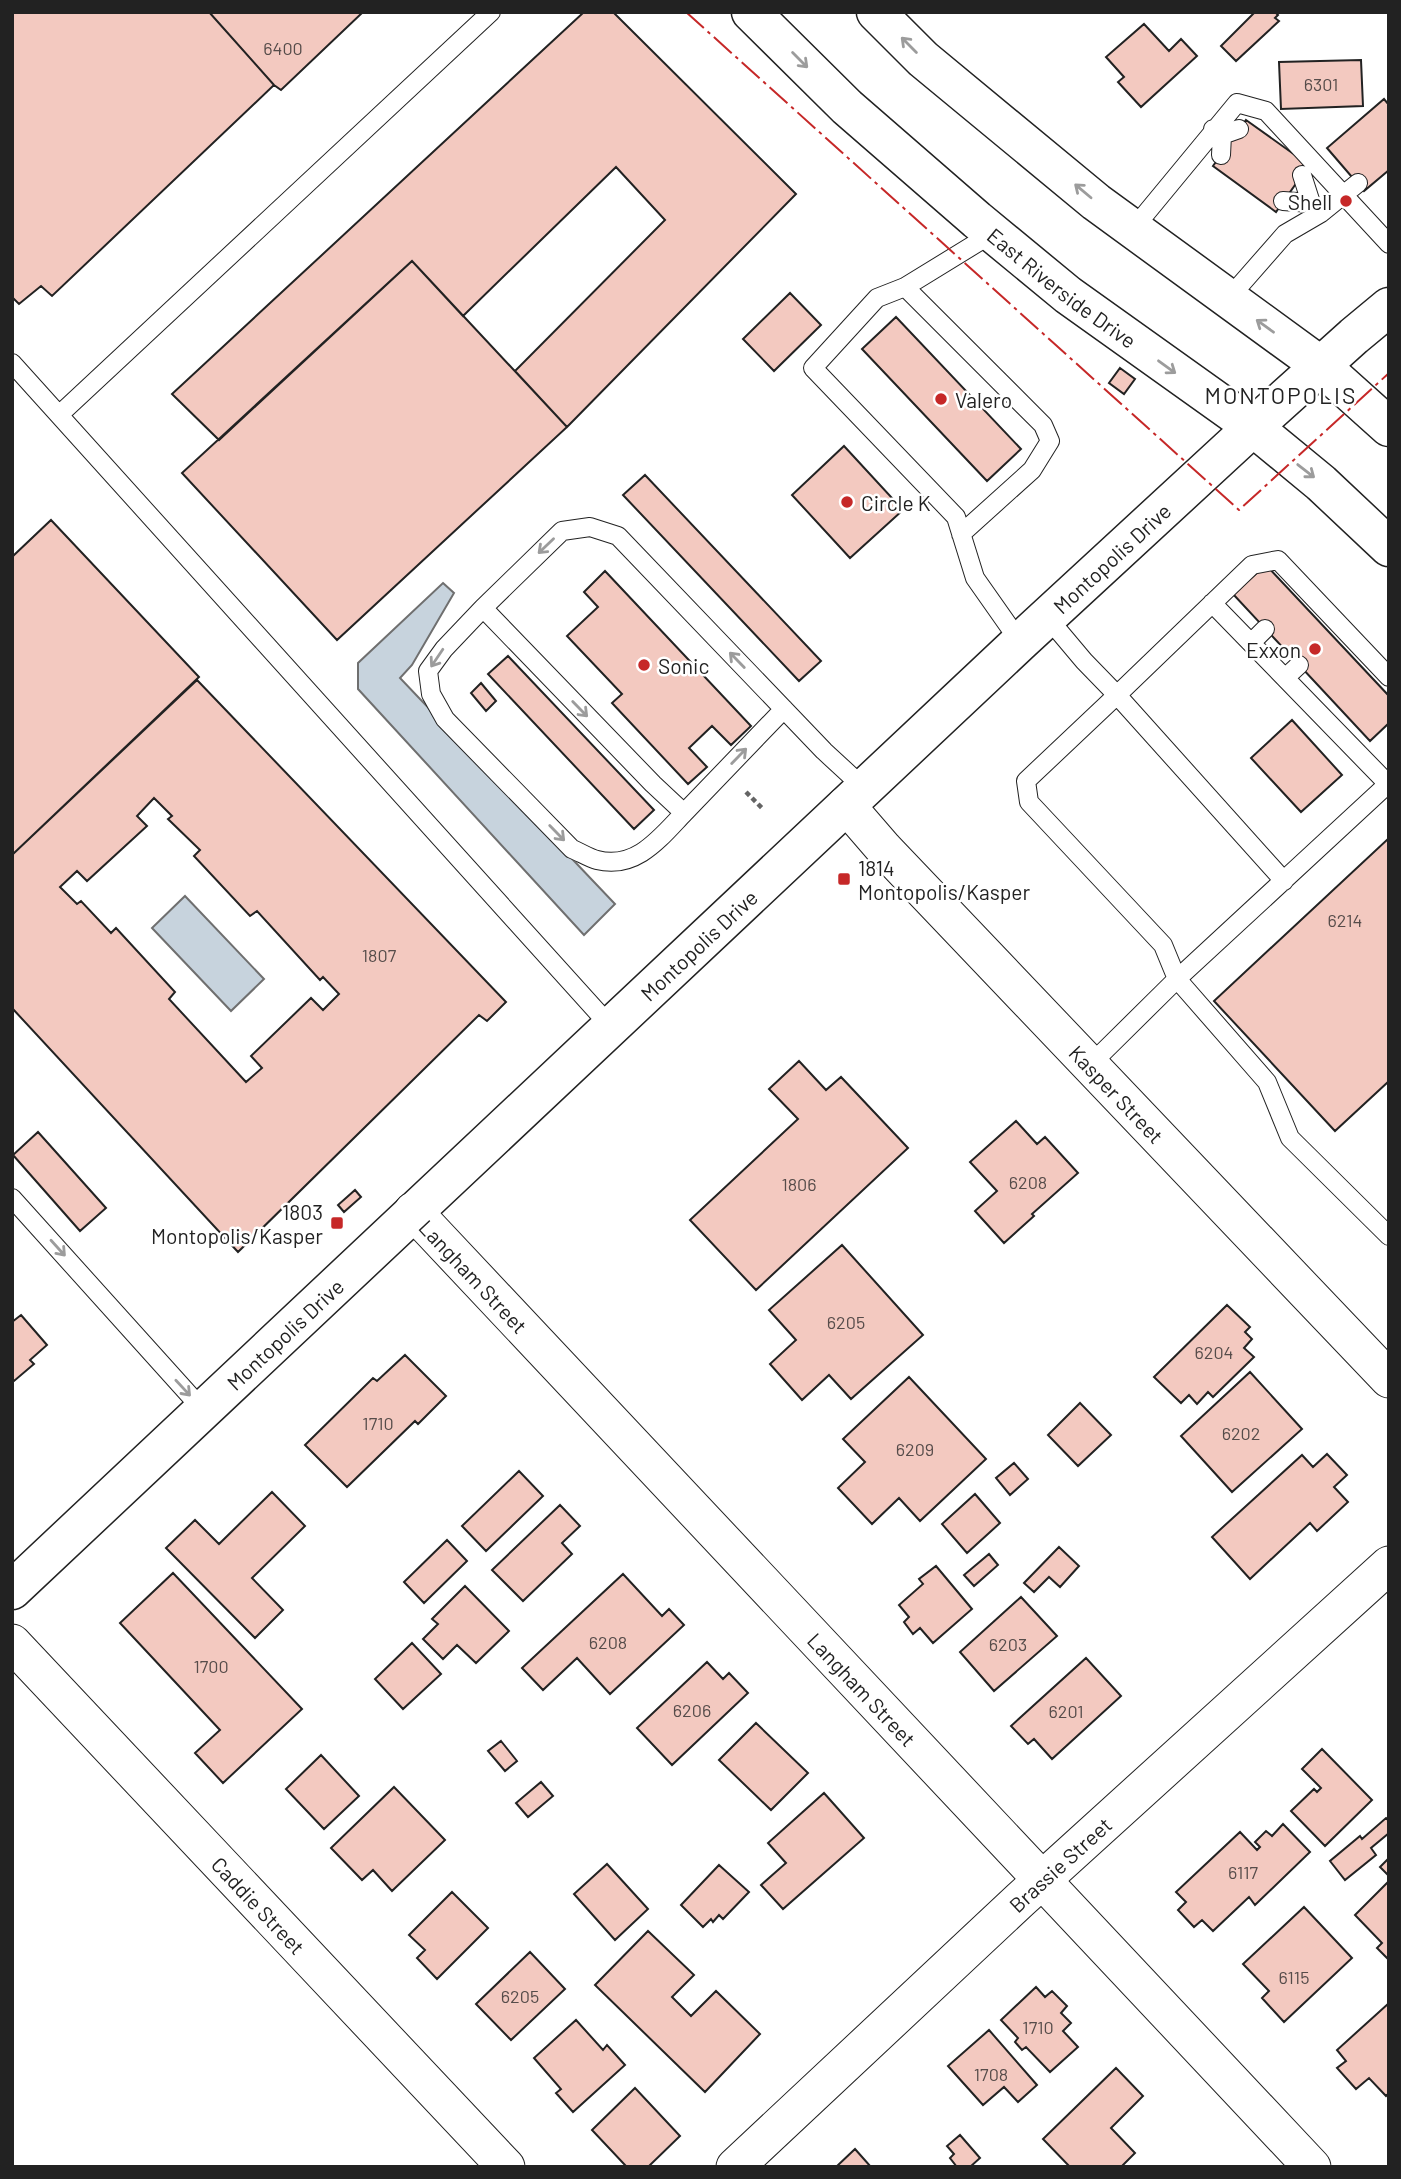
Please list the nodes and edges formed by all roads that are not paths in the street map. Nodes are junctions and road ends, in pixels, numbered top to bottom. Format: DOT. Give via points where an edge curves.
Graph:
graph roads {
  1 [pos="491,12"];
  2 [pos="751,12"];
  3 [pos="876,12"];
  4 [pos="1225,131"];
  5 [pos="1221,155"];
  6 [pos="1336,158"];
  7 [pos="1322,172"];
  8 [pos="1302,175"];
  9 [pos="1351,189"];
  10 [pos="1283,201"];
  11 [pos="1316,208"];
  12 [pos="1133,229"];
  13 [pos="993,233"];
  14 [pos="1389,244"];
  15 [pos="905,287"];
  16 [pos="1228,299"];
  17 [pos="1389,307"];
  18 [pos="12,363"];
  19 [pos="1321,366"];
  20 [pos="59,415"];
  21 [pos="1389,427"];
  22 [pos="1253,428"];
  23 [pos="961,534"];
  24 [pos="1389,547"];
  25 [pos="1212,603"];
  26 [pos="484,608"];
  27 [pos="1047,617"];
  28 [pos="1265,629"];
  29 [pos="1020,642"];
  30 [pos="1251,643"];
  31 [pos="1299,665"];
  32 [pos="1381,674"];
  33 [pos="1285,678"];
  34 [pos="1117,695"];
  35 [pos="784,709"];
  36 [pos="1388,783"];
  37 [pos="855,797"];
  38 [pos="684,814"];
  39 [pos="1283,881"];
  40 [pos="1177,979"];
  41 [pos="611,1027"];
  42 [pos="1090,1065"];
  43 [pos="12,1198"];
  44 [pos="413,1211"];
  45 [pos="1389,1236"];
  46 [pos="1389,1378"];
  47 [pos="203,1410"];
  48 [pos="1389,1565"];
  49 [pos="12,1590"];
  50 [pos="12,1643"];
  51 [pos="1044,1880"];
  52 [pos="506,2167"];
  53 [pos="735,2167"];
  54 [pos="1312,2167"];
  1 -- 20 [label="lane"];
  2 -- 13 [label="main road, East Riverside Drive, one-way" via="846,107"];
  12 -- 3 [label="main road, one-way" via="923,59"];
  4 -- 5 [label="lane"];
  4 -- 7 [label="lane" via="1237,103 1266,111"];
  4 -- 12 [label="lane"];
  6 -- 7 [label="lane"];
  7 -- 9 [label="lane"];
  8 -- 11 [label="lane"];
  9 -- 11 [label="lane"];
  9 -- 14 [label="lane"];
  10 -- 11 [label="lane"];
  11 -- 16 [label="lane" via="1285,234"];
  12 -- 16 [label="main road"];
  13 -- 15 [label="lane"];
  13 -- 22 [label="main road, East Riverside Drive, one-way" via="1069,295"];
  15 -- 23 [label="lane" via="1043,425 1050,441 1032,470"];
  15 -- 23 [label="lane" via="877,298 813,368 956,517"];
  19 -- 16 [label="main road, one-way"];
  17 -- 19 [label="main road, Montopolis Drive"];
  18 -- 20 [label="lane"];
  19 -- 21 [label="main road"];
  19 -- 22 [label="main road, Montopolis Drive"];
  20 -- 41 [label="lane"];
  22 -- 24 [label="main road, East Riverside Drive, one-way"];
  22 -- 27 [label="main road, Montopolis Drive"];
  23 -- 29 [label="lane" via="975,578"];
  25 -- 30 [label="lane"];
  25 -- 32 [label="lane" via="1252,565 1278,560 1301,593"];
  25 -- 34 [label="lane"];
  35 -- 26 [label="lane, one-way" via="618,537 590,527 562,531"];
  26 -- 38 [label="lane, one-way"];
  26 -- 38 [label="lane, one-way" via="428,671 431,694 445,719 572,849 598,860 621,862 643,854"];
  27 -- 29 [label="main road, Montopolis Drive"];
  27 -- 34 [label="lane"];
  28 -- 30 [label="lane"];
  29 -- 37 [label="main road, Montopolis Drive"];
  30 -- 33 [label="lane"];
  31 -- 33 [label="lane"];
  33 -- 36 [label="lane" via="1334,714"];
  34 -- 39 [label="lane"];
  34 -- 40 [label="lane" via="1026,781 1029,802 1163,945"];
  35 -- 37 [label="lane" via="824,751"];
  38 -- 35 [label="lane, one-way"];
  36 -- 39 [label="lane"];
  37 -- 41 [label="main road, Montopolis Drive"];
  37 -- 42 [label="street, Kasper Street" via="884,849"];
  39 -- 40 [label="lane"];
  40 -- 42 [label="lane"];
  40 -- 45 [label="lane" via="1267,1083 1290,1138"];
  41 -- 44 [label="main road, Montopolis Drive"];
  42 -- 46 [label="street, Kasper Street"];
  43 -- 47 [label="lane, one-way"];
  44 -- 47 [label="main road, Montopolis Drive"];
  44 -- 51 [label="street, Langham Street"];
  47 -- 49 [label="main road, Montopolis Drive"];
  48 -- 51 [label="street, Brassie Street"];
  50 -- 52 [label="street, Caddie Street"];
  51 -- 53 [label="street, Brassie Street"];
  51 -- 54 [label="street, Langham Street"];
}
